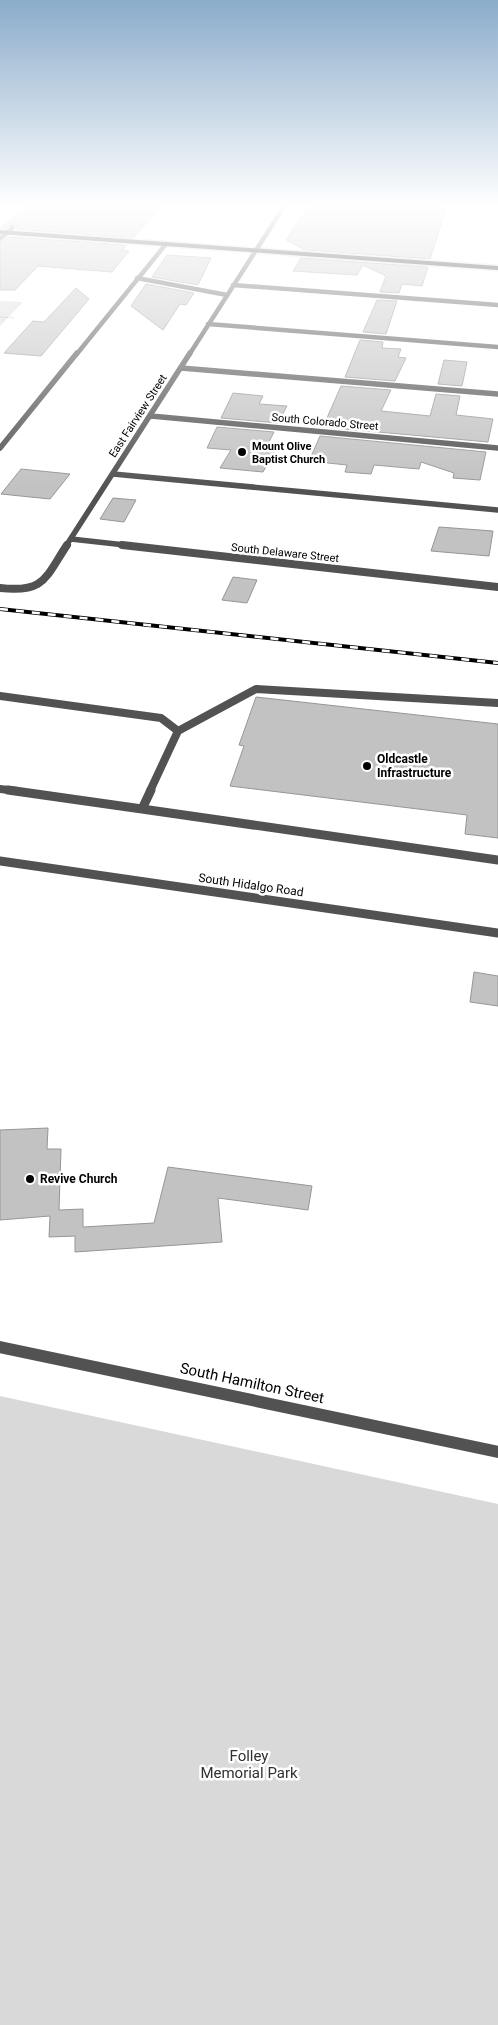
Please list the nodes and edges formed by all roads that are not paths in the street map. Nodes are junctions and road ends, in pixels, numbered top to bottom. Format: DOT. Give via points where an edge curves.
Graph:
graph roads {
  1 [pos="120,300"];
  2 [pos="224,300"];
  3 [pos="425,300"];
  4 [pos="498,305"];
  5 [pos="208,324"];
  6 [pos="498,347"];
  7 [pos="181,368"];
  8 [pos="498,394"];
  9 [pos="151,416"];
  10 [pos="0,448"];
  11 [pos="498,448"];
  12 [pos="113,474"];
  13 [pos="498,510"];
  14 [pos="71,539"];
  15 [pos="498,587"];
  16 [pos="0,588"];
  17 [pos="0,696"];
  18 [pos="498,703"];
  19 [pos="178,730"];
  20 [pos="0,789"];
  21 [pos="142,809"];
  22 [pos="498,860"];
  23 [pos="0,861"];
  24 [pos="498,933"];
  25 [pos="0,1347"];
  26 [pos="498,1452"];
  1 -- 10 [label="street"];
  2 -- 5 [label="street, East Fairview Street"];
  3 -- 4 [label="street"];
  5 -- 6 [label="street"];
  5 -- 7 [label="street, East Fairview Street"];
  7 -- 8 [label="street"];
  7 -- 9 [label="street, East Fairview Street"];
  9 -- 11 [label="street, South Colorado Street"];
  9 -- 12 [label="street, East Fairview Street"];
  12 -- 13 [label="street"];
  12 -- 14 [label="street, East Fairview Street"];
  14 -- 15 [label="street, South Delaware Street"];
  14 -- 16 [label="street, East Fairview Street" via="43,582 33,588"];
  17 -- 19 [label="street" via="161,718"];
  18 -- 19 [label="street" via="256,689"];
  19 -- 21 [label="street"];
  20 -- 21 [label="street"];
  21 -- 22 [label="street"];
  23 -- 24 [label="street, South Hidalgo Road"];
  25 -- 26 [label="street, South Hamilton Street"];
}
